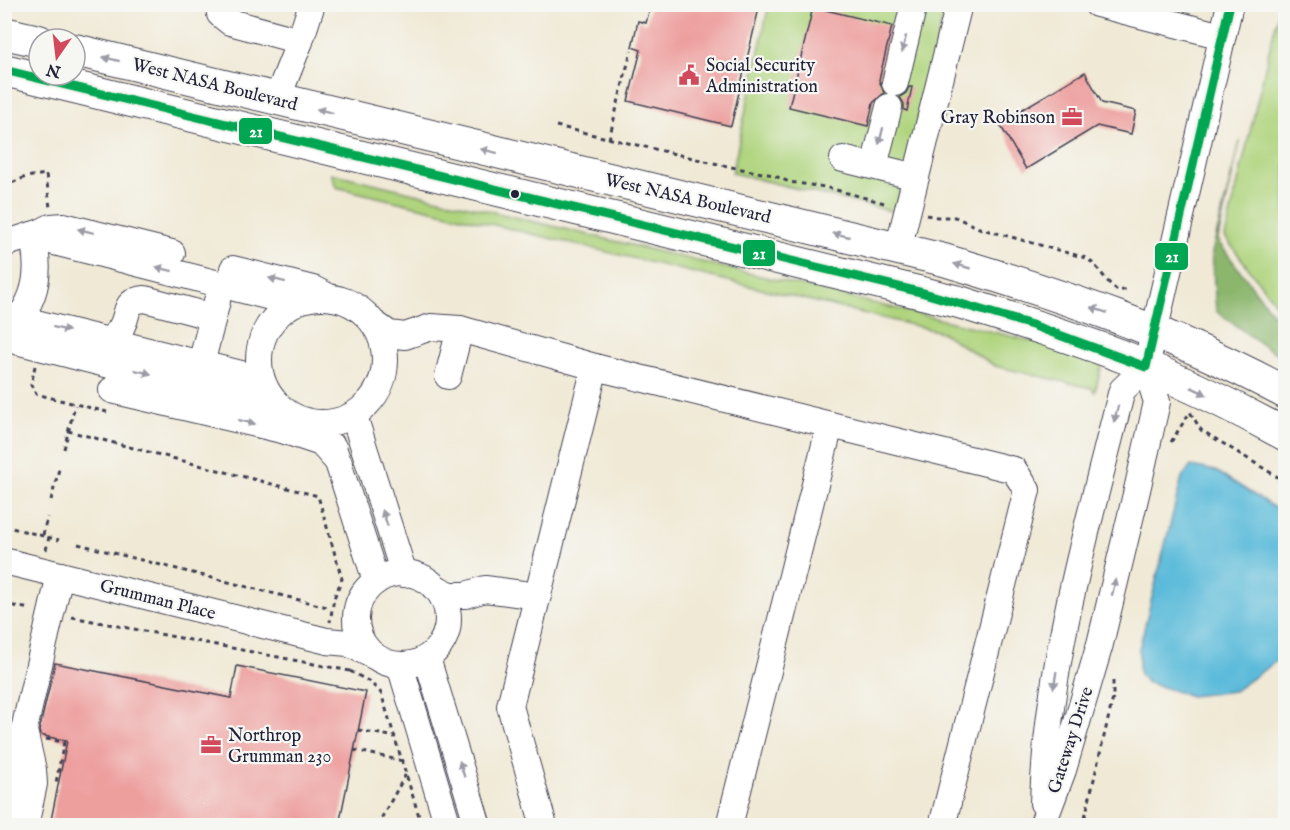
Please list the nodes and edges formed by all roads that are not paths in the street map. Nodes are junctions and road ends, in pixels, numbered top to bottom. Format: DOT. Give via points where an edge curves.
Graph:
graph roads {
  1 [pos="220,4"];
  2 [pos="312,4"];
  3 [pos="914,4"];
  4 [pos="959,4"];
  5 [pos="1097,4"];
  6 [pos="1230,4"];
  7 [pos="4,33"];
  8 [pos="1222,36"];
  9 [pos="27,38"];
  10 [pos="300,41"];
  11 [pos="87,53"];
  12 [pos="4,70"];
  13 [pos="277,99"];
  14 [pos="382,125"];
  15 [pos="374,159"];
  16 [pos="843,159"];
  17 [pos="874,166"];
  18 [pos="916,177"];
  19 [pos="35,234"];
  20 [pos="4,244"];
  21 [pos="898,249"];
  22 [pos="222,275"];
  23 [pos="328,297"];
  24 [pos="294,303"];
  25 [pos="213,317"];
  26 [pos="9,324"];
  27 [pos="375,324"];
  28 [pos="1154,331"];
  29 [pos="464,332"];
  30 [pos="423,340"];
  31 [pos="110,349"];
  32 [pos="202,358"];
  33 [pos="595,367"];
  34 [pos="1146,367"];
  35 [pos="384,375"];
  36 [pos="261,379"];
  37 [pos="1286,393"];
  38 [pos="281,409"];
  39 [pos="354,416"];
  40 [pos="324,423"];
  41 [pos="830,425"];
  42 [pos="1286,435"];
  43 [pos="339,463"];
  44 [pos="4,561"];
  45 [pos="52,566"];
  46 [pos="404,573"];
  47 [pos="376,581"];
  48 [pos="434,587"];
  49 [pos="503,591"];
  50 [pos="538,596"];
  51 [pos="359,602"];
  52 [pos="447,627"];
  53 [pos="321,633"];
  54 [pos="374,656"];
  55 [pos="428,657"];
  56 [pos="400,665"];
  57 [pos="24,729"];
  58 [pos="4,822"];
  59 [pos="25,825"];
  60 [pos="448,825"];
  61 [pos="478,825"];
  62 [pos="544,825"];
  63 [pos="729,825"];
  64 [pos="942,825"];
  65 [pos="1042,825"];
  1 -- 10 [label="street" via="220,14 230,22"];
  2 -- 10 [label="street"];
  3 -- 17 [label="street, one-way"];
  4 -- 18 [label="street"];
  5 -- 8 [label="street"];
  6 -- 8 [label="street, Gateway Drive"];
  7 -- 9 [label="main road"];
  8 -- 28 [label="street, Gateway Drive"];
  10 -- 13 [label="street"];
  13 -- 11 [label="main road, West NASA Boulevard, one-way"];
  12 -- 15 [label="main road, West NASA Boulevard"];
  14 -- 13 [label="main road, West NASA Boulevard, one-way"];
  14 -- 15 [label="main road"];
  21 -- 14 [label="main road, West NASA Boulevard, one-way"];
  15 -- 34 [label="main road, West NASA Boulevard" via="942,297"];
  16 -- 17 [label="street"];
  17 -- 18 [label="street"];
  18 -- 21 [label="street"];
  19 -- 20 [label="street"];
  22 -- 19 [label="street, one-way" via="54,242"];
  19 -- 26 [label="street" via="37,273 30,302"];
  28 -- 21 [label="main road, West NASA Boulevard, one-way" via="1018,282"];
  23 -- 22 [label="street, one-way" via="313,289"];
  22 -- 24 [label="street"];
  22 -- 25 [label="street"];
  23 -- 24 [label="street"];
  23 -- 27 [label="street" via="355,305"];
  24 -- 36 [label="street" via="267,327 258,362"];
  25 -- 31 [label="street" via="145,299 135,300 129,305"];
  25 -- 32 [label="street"];
  26 -- 31 [label="street, one-way"];
  27 -- 29 [label="street" via="389,334 405,336 431,327"];
  27 -- 35 [label="street" via="386,357"];
  28 -- 34 [label="street, Gateway Drive"];
  28 -- 37 [label="main road, West NASA Boulevard"];
  29 -- 30 [label="street"];
  29 -- 30 [label="street" via="448,376 435,349"];
  29 -- 33 [label="street"];
  30 -- 35 [label="street" via="404,346 392,357"];
  31 -- 32 [label="street"];
  31 -- 38 [label="street, one-way"];
  31 -- 43 [label="street, one-way" via="110,402 172,419 190,409 282,430 321,442"];
  32 -- 36 [label="street"];
  33 -- 41 [label="street"];
  33 -- 50 [label="street"];
  34 -- 42 [label="main road, West NASA Boulevard, one-way"];
  65 -- 34 [label="street, Gateway Drive, one-way" via="1063,770 1100,644 1157,402"];
  34 -- 65 [label="street, Gateway Drive, one-way" via="1122,390 1066,622 1047,727"];
  35 -- 39 [label="street" via="364,410"];
  36 -- 38 [label="street"];
  38 -- 40 [label="street" via="302,419"];
  39 -- 40 [label="street"];
  46 -- 39 [label="street, one-way"];
  40 -- 43 [label="street"];
  41 -- 63 [label="street"];
  41 -- 64 [label="street" via="1014,470 1028,490"];
  43 -- 47 [label="street"];
  44 -- 45 [label="street, Grumman Place"];
  45 -- 53 [label="street, Grumman Place"];
  45 -- 57 [label="street"];
  46 -- 47 [label="street"];
  46 -- 48 [label="street"];
  47 -- 51 [label="street"];
  48 -- 49 [label="street" via="450,595 485,589"];
  48 -- 52 [label="street" via="443,598"];
  49 -- 50 [label="street"];
  49 -- 52 [label="street" via="469,603 457,611"];
  50 -- 62 [label="street" via="510,706"];
  51 -- 53 [label="street, Grumman Place" via="341,630"];
  51 -- 54 [label="street" via="357,631"];
  52 -- 55 [label="street" via="444,639"];
  53 -- 54 [label="street, Grumman Place" via="327,641 348,643"];
  54 -- 56 [label="street"];
  55 -- 56 [label="street"];
  61 -- 55 [label="street, one-way"];
  56 -- 60 [label="street"];
  57 -- 58 [label="street"];
  57 -- 59 [label="street" via="34,784"];
}
